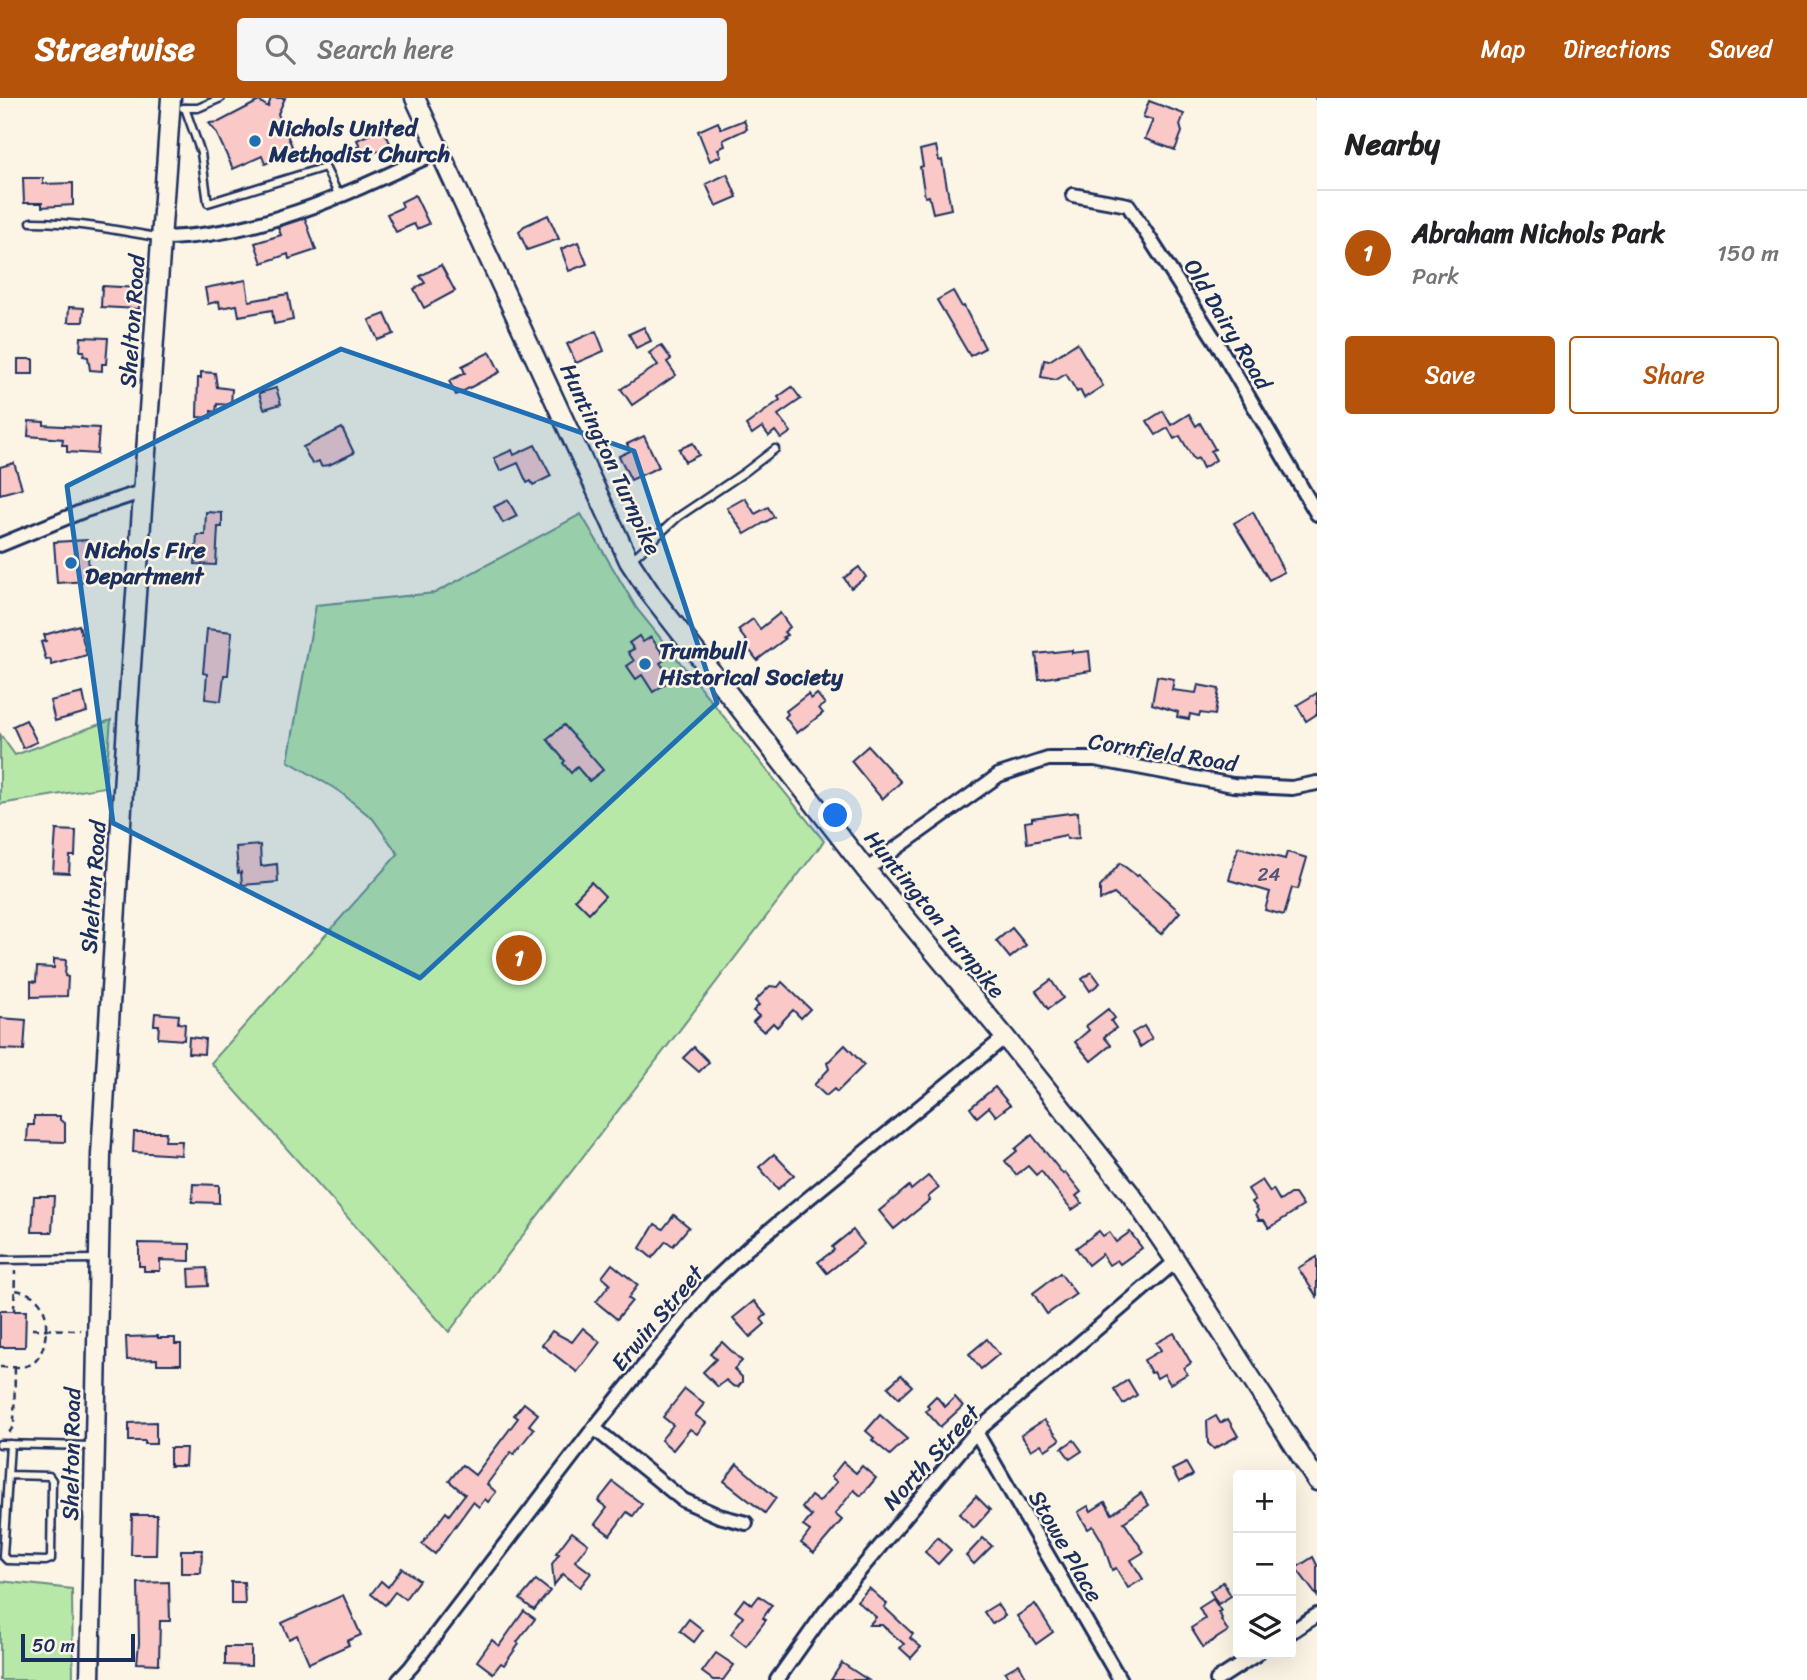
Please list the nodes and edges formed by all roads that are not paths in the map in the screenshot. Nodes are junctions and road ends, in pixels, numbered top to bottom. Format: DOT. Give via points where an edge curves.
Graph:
graph roads {
  1 [pos="221,98"];
  2 [pos="415,98"];
  3 [pos="176,105"];
  4 [pos="440,151"];
  5 [pos="1073,195"];
  6 [pos="339,197"];
  7 [pos="31,222"];
  8 [pos="162,238"];
  9 [pos="775,449"];
  10 [pos="144,491"];
  11 [pos="1317,514"];
  12 [pos="0,545"];
  13 [pos="629,561"];
  14 [pos="1317,783"];
  15 [pos="866,870"];
  16 [pos="1005,1037"];
  17 [pos="98,1259"];
  18 [pos="0,1260"];
  19 [pos="1176,1261"];
  20 [pos="594,1428"];
  21 [pos="976,1432"];
  22 [pos="6,1444"];
  23 [pos="96,1446"];
  24 [pos="8,1475"];
  25 [pos="1317,1481"];
  26 [pos="746,1522"];
  27 [pos="1317,1615"];
  28 [pos="1296,1629"];
  29 [pos="1250,1659"];
  30 [pos="90,1680"];
  31 [pos="399,1680"];
  32 [pos="777,1680"];
  33 [pos="1120,1680"];
  34 [pos="1217,1680"];
  1 -- 3 [label="lane" via="198,108"];
  2 -- 4 [label="main road, Huntington Turnpike"];
  3 -- 6 [label="lane" via="201,153 208,203 324,167"];
  3 -- 8 [label="main road, Shelton Road"];
  4 -- 6 [label="street"];
  4 -- 13 [label="main road, Huntington Turnpike"];
  5 -- 11 [label="street, Old Dairy Road" via="1128,205 1217,343"];
  6 -- 8 [label="street" via="228,232"];
  7 -- 8 [label="lane"];
  8 -- 10 [label="main road, Shelton Road"];
  9 -- 13 [label="lane" via="678,517"];
  10 -- 12 [label="street"];
  10 -- 17 [label="main road, Shelton Road" via="107,1043"];
  13 -- 15 [label="main road, Huntington Turnpike"];
  14 -- 15 [label="street, Cornfield Road" via="1292,788 1233,785 1095,759 1048,759 999,775"];
  15 -- 16 [label="main road, Huntington Turnpike"];
  16 -- 19 [label="main road, Huntington Turnpike"];
  16 -- 20 [label="street, Erwin Street" via="708,1286"];
  17 -- 18 [label="lane"];
  17 -- 23 [label="main road, Shelton Road"];
  19 -- 21 [label="street, North Street"];
  19 -- 25 [label="main road, Huntington Turnpike"];
  20 -- 26 [label="street" via="683,1500 719,1517"];
  20 -- 31 [label="street, Erwin Street"];
  21 -- 32 [label="street, North Street" via="825,1612"];
  21 -- 33 [label="street, Stowe Place"];
  22 -- 23 [label="lane"];
  22 -- 24 [label="lane"];
  23 -- 30 [label="main road, Shelton Road"];
  24 -- 24 [label="lane" via="3,1556 7,1560 51,1559 52,1480 49,1476"];
  27 -- 28 [label="street"];
  29 -- 34 [label="street"];
}
